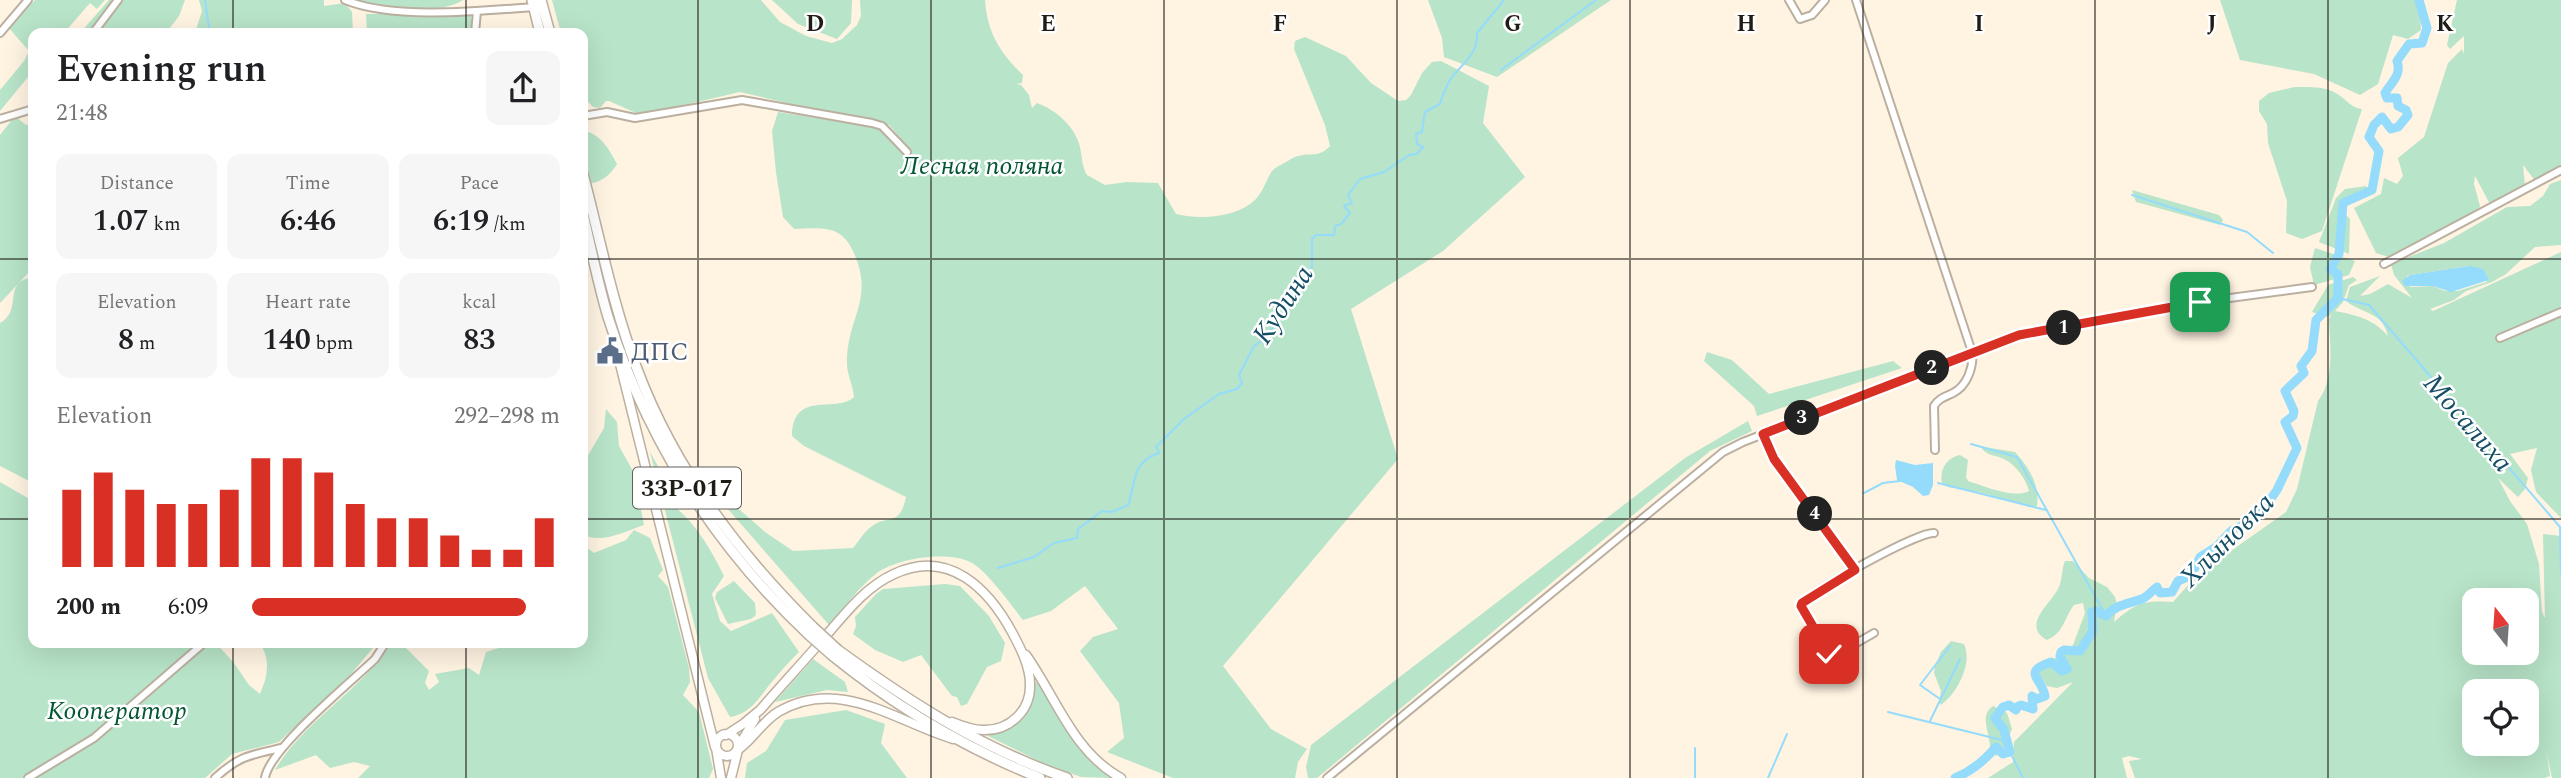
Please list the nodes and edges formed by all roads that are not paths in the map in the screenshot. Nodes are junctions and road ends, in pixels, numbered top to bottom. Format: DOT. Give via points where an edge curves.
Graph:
graph roads {
  1 [pos="28,0"];
  2 [pos="118,0"];
  3 [pos="345,0"];
  4 [pos="1789,0"];
  5 [pos="1825,0"];
  6 [pos="1856,0"];
  7 [pos="536,2"];
  8 [pos="477,11"];
  9 [pos="97,28"];
  10 [pos="475,28"];
  11 [pos="539,28"];
  12 [pos="548,28"];
  13 [pos="0,33"];
  14 [pos="28,111"];
  15 [pos="588,115"];
  16 [pos="0,120"];
  17 [pos="907,152"];
  18 [pos="2561,170"];
  19 [pos="588,193"];
  20 [pos="588,234"];
  21 [pos="2384,264"];
  22 [pos="2312,287"];
  23 [pos="2561,312"];
  24 [pos="608,316"];
  25 [pos="2500,338"];
  26 [pos="1972,352"];
  27 [pos="1763,434"];
  28 [pos="1935,450"];
  29 [pos="1934,533"];
  30 [pos="1855,570"];
  31 [pos="810,630"];
  32 [pos="1874,633"];
  33 [pos="1018,644"];
  34 [pos="198,648"];
  35 [pos="382,648"];
  36 [pos="836,653"];
  37 [pos="760,710"];
  38 [pos="939,719"];
  39 [pos="726,735"];
  40 [pos="957,740"];
  41 [pos="716,747"];
  42 [pos="281,748"];
  43 [pos="738,749"];
  44 [pos="28,778"];
  45 [pos="215,778"];
  46 [pos="265,778"];
  47 [pos="721,778"];
  48 [pos="731,778"];
  49 [pos="1040,778"];
  50 [pos="1067,778"];
  51 [pos="1121,778"];
  52 [pos="1327,778"];
  1 -- 13 [label="street"];
  2 -- 9 [label="street"];
  3 -- 8 [label="street" via="359,6 411,11"];
  4 -- 5 [label="street" via="1800,19 1812,15"];
  6 -- 26 [label="street"];
  7 -- 8 [label="street"];
  7 -- 11 [label="highway"];
  7 -- 12 [label="highway"];
  8 -- 10 [label="street"];
  14 -- 16 [label="street"];
  15 -- 17 [label="street" via="607,111 635,118 742,100 882,126"];
  18 -- 21 [label="street"];
  19 -- 31 [label="highway, 33Р-017" via="619,314 647,394 721,523"];
  20 -- 24 [label="highway, 33Р-017"];
  22 -- 26 [label="street" via="2019,335"];
  23 -- 25 [label="street"];
  24 -- 31 [label="highway, 33Р-017" via="646,412 692,497 737,560"];
  24 -- 41 [label="main road"];
  26 -- 27 [label="street"];
  26 -- 28 [label="street" via="1972,366 1961,387 1934,406"];
  27 -- 30 [label="street" via="1774,459"];
  27 -- 52 [label="street" via="1723,452"];
  29 -- 30 [label="street" via="1919,536"];
  30 -- 32 [label="street" via="1801,606 1834,656"];
  31 -- 36 [label="highway, 33Р-017, bridge"];
  33 -- 37 [label="main road" via="994,603 973,582 948,569 912,568 888,576 860,598"];
  33 -- 38 [label="main road" via="1030,690 1027,704 1015,720 985,731"];
  33 -- 51 [label="main road" via="1082,744"];
  34 -- 44 [label="street" via="94,737"];
  35 -- 42 [label="street"];
  36 -- 38 [label="highway, 33Р-017"];
  36 -- 40 [label="highway, 33Р-017" via="883,695"];
  37 -- 39 [label="main road"];
  37 -- 43 [label="main road"];
  38 -- 50 [label="highway, 33Р-017" via="982,744"];
  39 -- 41 [label="main road"];
  39 -- 43 [label="main road" via="734,737"];
  40 -- 43 [label="main road" via="863,702 825,699 778,712"];
  40 -- 49 [label="highway, 33Р-017"];
  41 -- 43 [label="main road" via="724,755"];
  41 -- 47 [label="main road"];
  42 -- 45 [label="street" via="233,761"];
  42 -- 46 [label="street"];
  43 -- 48 [label="main road"];
}
